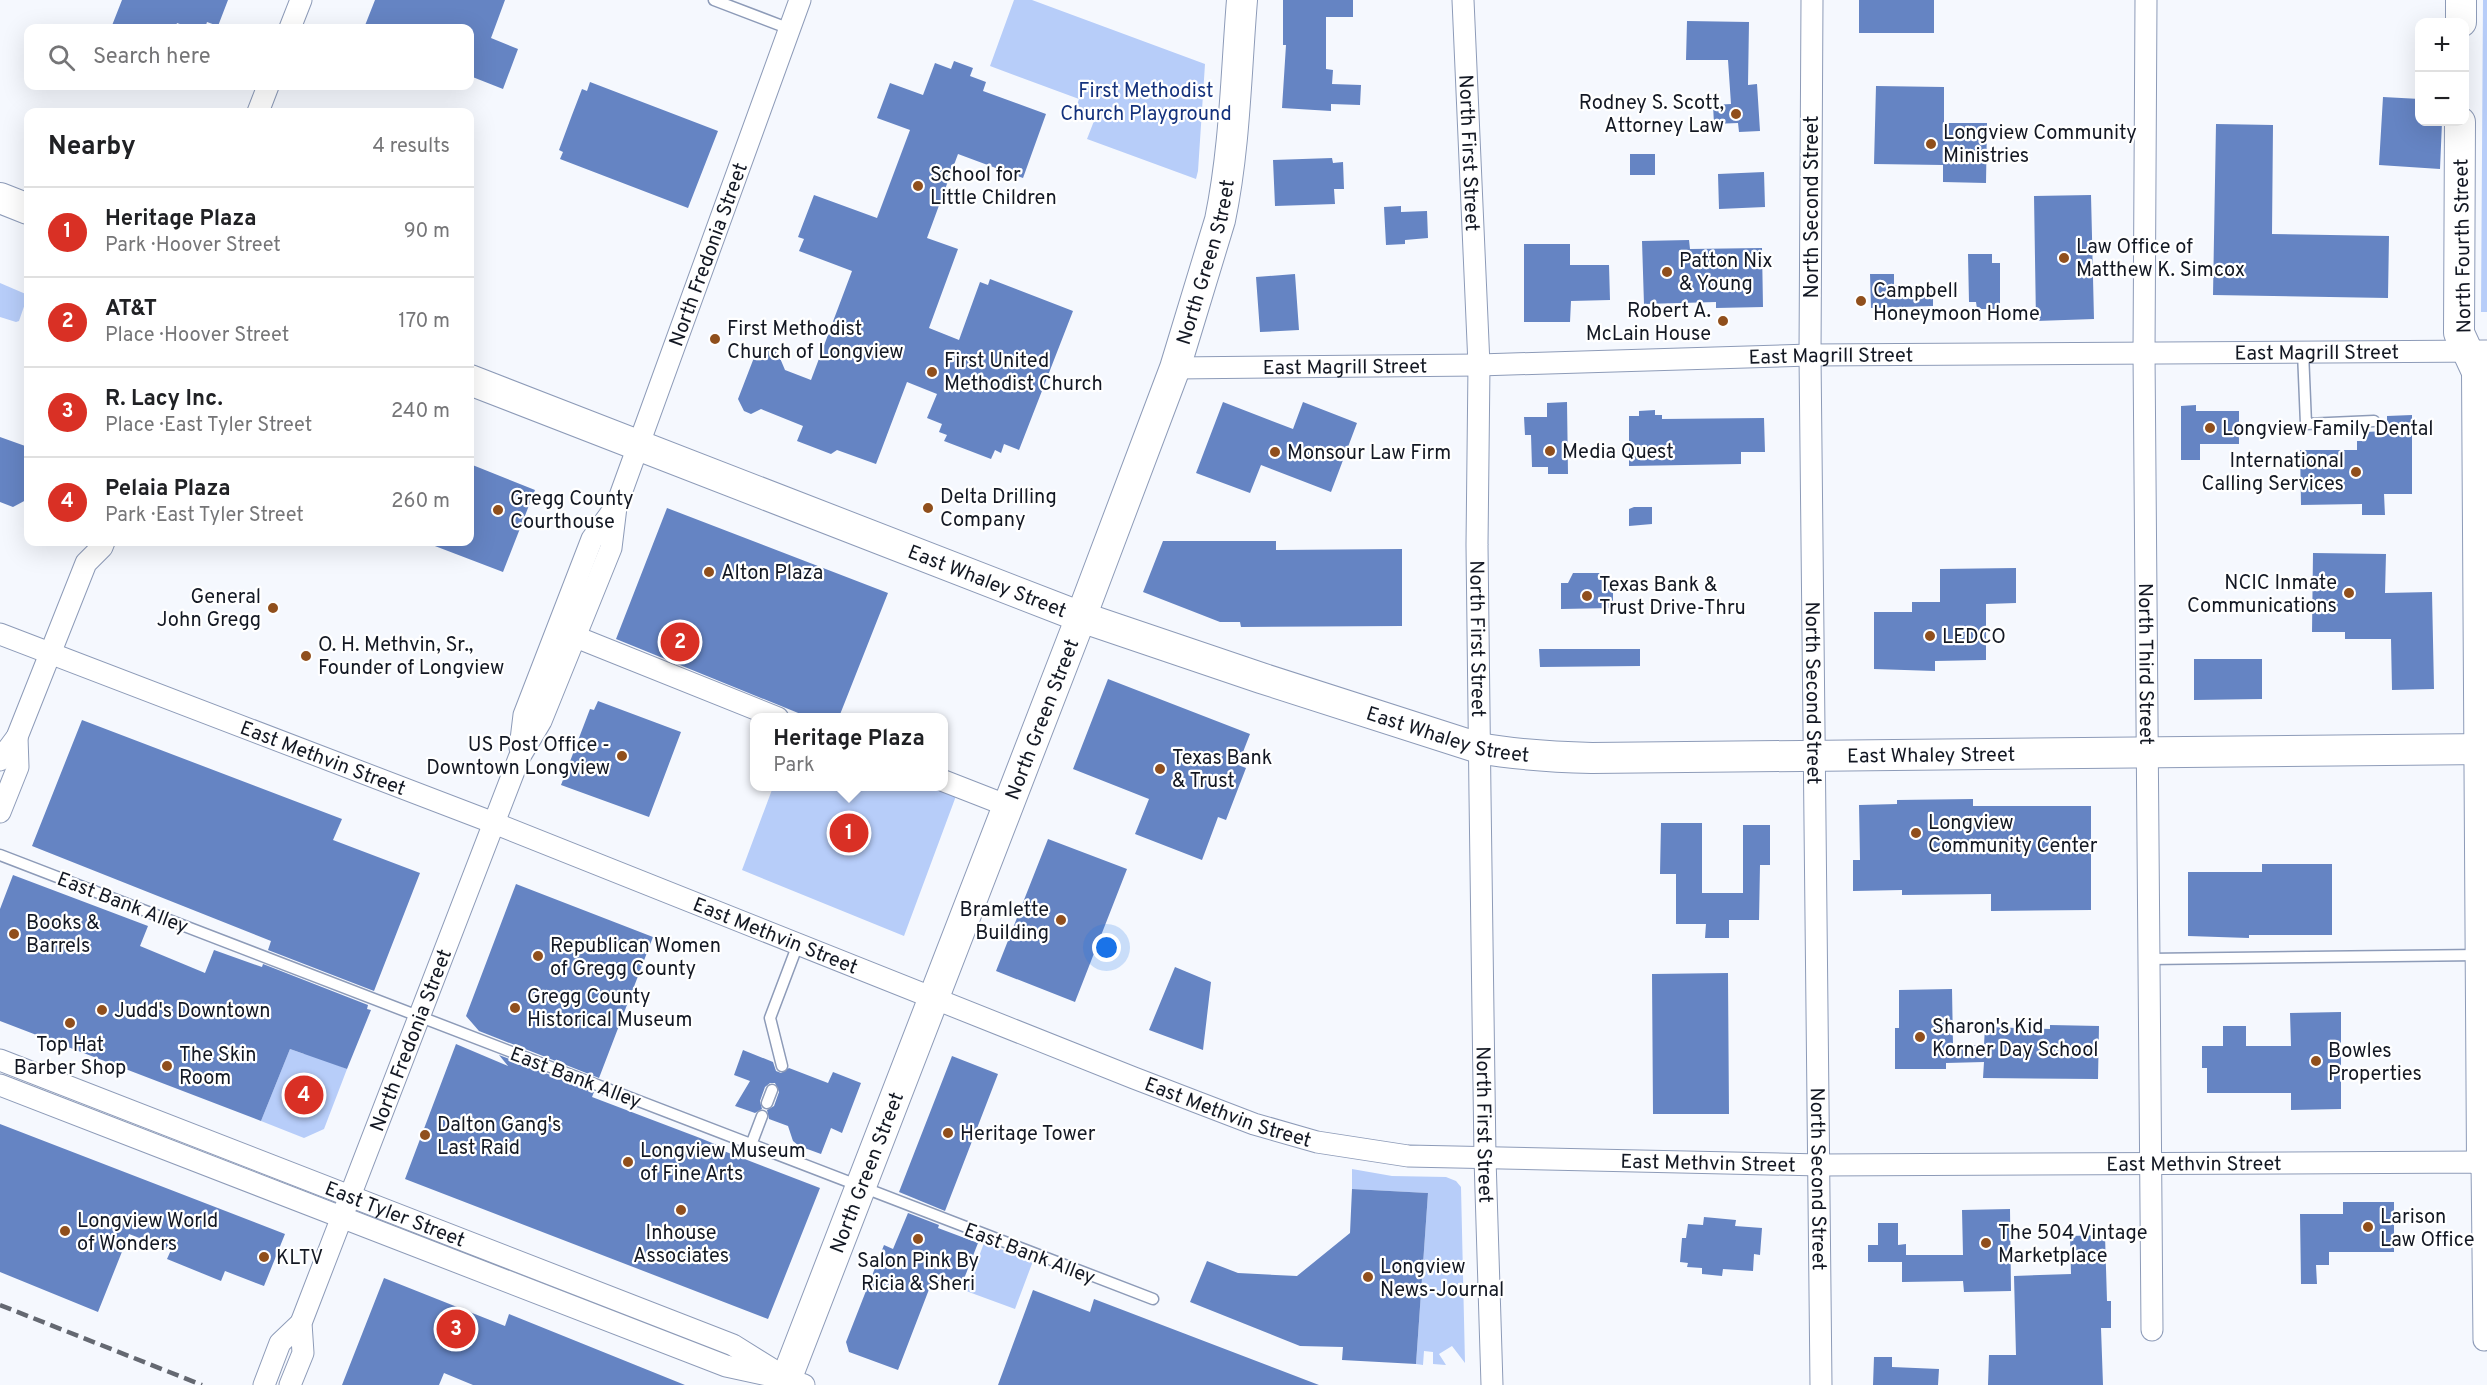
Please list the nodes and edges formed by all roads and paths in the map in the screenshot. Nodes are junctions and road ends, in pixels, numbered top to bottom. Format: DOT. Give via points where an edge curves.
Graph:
graph roads {
  1 [pos="301,0"];
  2 [pos="714,0"];
  3 [pos="800,0"];
  4 [pos="1242,0"];
  5 [pos="1463,0"];
  6 [pos="1812,0"];
  7 [pos="2146,0"];
  8 [pos="2461,0"];
  9 [pos="2461,18"];
  10 [pos="292,24"];
  11 [pos="790,29"];
  12 [pos="266,90"];
  13 [pos="260,108"];
  14 [pos="2460,126"];
  15 [pos="0,198"];
  16 [pos="24,207"];
  17 [pos="2303,352"];
  18 [pos="2477,352"];
  19 [pos="2144,353"];
  20 [pos="1810,355"];
  21 [pos="1479,365"];
  22 [pos="1175,368"];
  23 [pos="474,382"];
  24 [pos="2374,421"];
  25 [pos="638,446"];
  26 [pos="616,507"];
  27 [pos="84,546"];
  28 [pos="102,546"];
  29 [pos="86,563"];
  30 [pos="1081,617"];
  31 [pos="0,634"];
  32 [pos="576,637"];
  33 [pos="50,655"];
  34 [pos="768,713"];
  35 [pos="17,737"];
  36 [pos="1479,748"];
  37 [pos="2482,749"];
  38 [pos="2147,753"];
  39 [pos="1815,756"];
  40 [pos="519,758"];
  41 [pos="0,760"];
  42 [pos="948,783"];
  43 [pos="1008,806"];
  44 [pos="0,812"];
  45 [pos="494,822"];
  46 [pos="0,855"];
  47 [pos="798,944"];
  48 [pos="2483,955"];
  49 [pos="2148,959"];
  50 [pos="933,998"];
  51 [pos="418,1015"];
  52 [pos="0,1060"];
  53 [pos="782,1066"];
  54 [pos="0,1085"];
  55 [pos="772,1090"];
  56 [pos="767,1102"];
  57 [pos="762,1116"];
  58 [pos="751,1145"];
  59 [pos="1485,1158"];
  60 [pos="2485,1162"];
  61 [pos="1820,1165"];
  62 [pos="2150,1165"];
  63 [pos="861,1188"];
  64 [pos="350,1196"];
  65 [pos="342,1218"];
  66 [pos="1153,1299"];
  67 [pos="301,1323"];
  68 [pos="2152,1330"];
  69 [pos="2484,1340"];
  70 [pos="791,1383"];
  71 [pos="264,1385"];
  72 [pos="290,1385"];
  73 [pos="1492,1385"];
  74 [pos="1821,1385"];
  1 -- 10 [label="street"];
  2 -- 11 [label="lane"];
  3 -- 11 [label="street, North Fredonia Street"];
  4 -- 22 [label="street, North Green Street" via="1224,199"];
  5 -- 21 [label="street, North First Street"];
  6 -- 20 [label="street, North Second Street"];
  7 -- 19 [label="street, North Third Street"];
  8 -- 9 [label="street"];
  11 -- 25 [label="street, North Fredonia Street"];
  12 -- 13 [label="street"];
  14 -- 18 [label="street, North Fourth Street" via="2459,333"];
  15 -- 16 [label="street"];
  17 -- 18 [label="street, East Magrill Street"];
  17 -- 19 [label="street, East Magrill Street"];
  17 -- 24 [label="lane" via="2306,424"];
  18 -- 37 [label="street, North Fourth Street"];
  19 -- 20 [label="street, East Magrill Street"];
  19 -- 38 [label="street, North Third Street"];
  20 -- 21 [label="street, East Magrill Street"];
  20 -- 39 [label="street, North Second Street"];
  21 -- 22 [label="street, East Magrill Street"];
  21 -- 36 [label="street, North First Street"];
  22 -- 30 [label="street, North Green Street"];
  23 -- 25 [label="street, East Whaley Street"];
  25 -- 26 [label="street, North Fredonia Street"];
  25 -- 30 [label="street, East Whaley Street"];
  26 -- 32 [label="street, North Fredonia Street" via="611,548"];
  26 -- 40 [label="street, North Fredonia Street" via="592,539 525,715"];
  27 -- 29 [label="street"];
  28 -- 29 [label="street"];
  29 -- 33 [label="street"];
  30 -- 36 [label="street, East Whaley Street"];
  30 -- 43 [label="street, North Green Street"];
  31 -- 33 [label="street, East Methvin Street"];
  32 -- 34 [label="street"];
  32 -- 40 [label="street, North Fredonia Street" via="541,722"];
  33 -- 35 [label="street"];
  33 -- 45 [label="street, East Methvin Street"];
  35 -- 41 [label="street"];
  35 -- 44 [label="street" via="18,767"];
  36 -- 39 [label="street, East Whaley Street" via="1532,756 1592,758"];
  36 -- 59 [label="street, North First Street"];
  37 -- 38 [label="street, East Whaley Street"];
  37 -- 48 [label="street, North Fourth Street"];
  38 -- 39 [label="street, East Whaley Street"];
  38 -- 49 [label="street, North Third Street"];
  39 -- 61 [label="street, North Second Street"];
  40 -- 45 [label="street, North Fredonia Street"];
  42 -- 43 [label="street"];
  43 -- 50 [label="street, North Green Street"];
  45 -- 47 [label="street, East Methvin Street"];
  45 -- 51 [label="street, North Fredonia Street"];
  46 -- 51 [label="lane, East Bank Alley"];
  47 -- 50 [label="street, East Methvin Street"];
  47 -- 53 [label="lane" via="770,1018"];
  48 -- 49 [label="lane"];
  48 -- 60 [label="street, North Fourth Street"];
  49 -- 62 [label="street, North Third Street"];
  50 -- 59 [label="street, East Methvin Street" via="1176,1095 1288,1135 1377,1153"];
  50 -- 63 [label="street, North Green Street"];
  51 -- 58 [label="lane, East Bank Alley"];
  51 -- 64 [label="street, North Fredonia Street"];
  52 -- 64 [label="street, East Tyler Street"];
  54 -- 65 [label="street, East Tyler Street"];
  55 -- 56 [label="lane"];
  57 -- 58 [label="lane"];
  58 -- 63 [label="lane, East Bank Alley"];
  59 -- 61 [label="street, East Methvin Street"];
  59 -- 73 [label="street, North First Street"];
  60 -- 62 [label="street, East Methvin Street"];
  60 -- 69 [label="street, North Fourth Street"];
  61 -- 62 [label="street, East Methvin Street"];
  61 -- 74 [label="street, North Second Street"];
  62 -- 68 [label="street, North Third Street"];
  63 -- 66 [label="lane, East Bank Alley"];
  63 -- 70 [label="street, North Green Street"];
  64 -- 65 [label="street, North Fredonia Street"];
  64 -- 70 [label="street, East Tyler Street" via="734,1345"];
  65 -- 67 [label="street, North Fredonia Street"];
  65 -- 70 [label="street, East Tyler Street" via="726,1366"];
  67 -- 71 [label="street, North Fredonia Street" via="280,1343"];
  67 -- 72 [label="street, North Fredonia Street" via="303,1353"];
}
